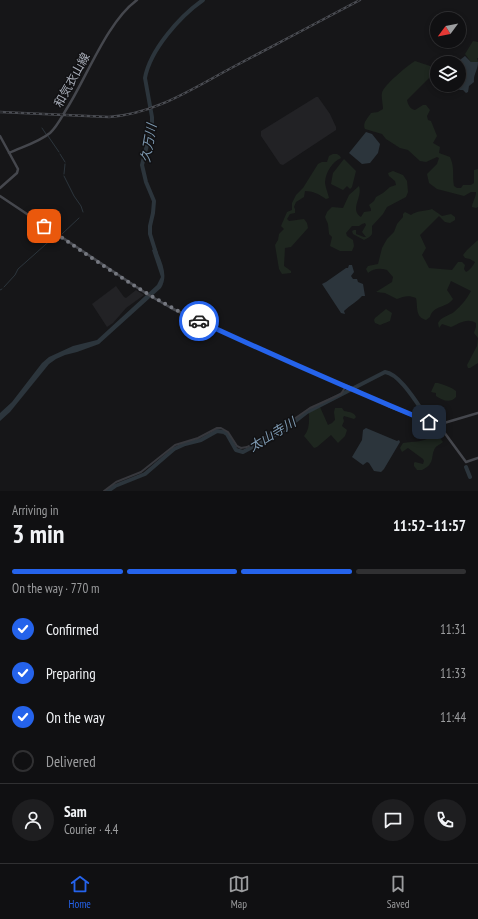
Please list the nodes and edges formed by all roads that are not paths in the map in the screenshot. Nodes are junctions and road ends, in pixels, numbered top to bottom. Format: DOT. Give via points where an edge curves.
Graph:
graph roads {
  1 [pos="137,0"];
  2 [pos="0,136"];
  3 [pos="9,153"];
  4 [pos="0,188"];
  5 [pos="0,196"];
  6 [pos="346,386"];
  7 [pos="478,413"];
  8 [pos="441,423"];
  9 [pos="478,458"];
  10 [pos="104,491"];
  1 -- 3 [label="main road, 和気衣山線" via="113,25 54,128 46,135"];
  2 -- 3 [label="main road"];
  3 -- 4 [label="main road" via="18,170"];
  5 -- 6 [label="main road" via="152,297 185,315"];
  6 -- 8 [label="main road" via="429,422"];
  6 -- 10 [label="street" via="341,394 310,408 247,447 237,446 226,429 217,428 201,437 175,445 141,472 116,482"];
  7 -- 8 [label="main road"];
  8 -- 9 [label="main road" via="466,462"];
}
